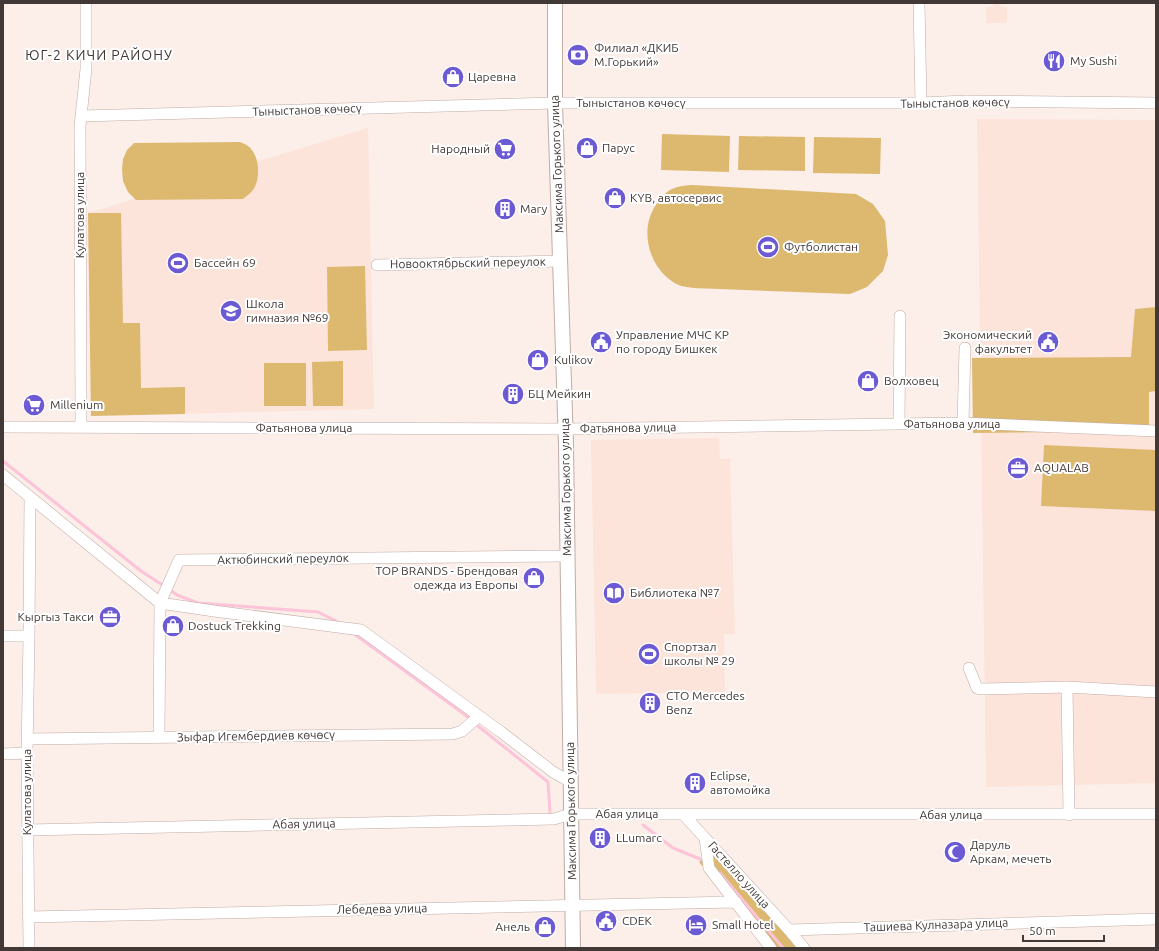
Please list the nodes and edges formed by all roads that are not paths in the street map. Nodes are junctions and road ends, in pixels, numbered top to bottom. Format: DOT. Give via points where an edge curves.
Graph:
graph roads {
  1 [pos="86,3"];
  2 [pos="556,3"];
  3 [pos="919,3"];
  4 [pos="555,103"];
  5 [pos="921,103"];
  6 [pos="1156,103"];
  7 [pos="82,116"];
  8 [pos="560,261"];
  9 [pos="377,265"];
  10 [pos="900,316"];
  11 [pos="965,348"];
  12 [pos="963,423"];
  13 [pos="899,424"];
  14 [pos="3,427"];
  15 [pos="81,428"];
  16 [pos="566,429"];
  17 [pos="1156,431"];
  18 [pos="3,475"];
  19 [pos="30,497"];
  20 [pos="568,556"];
  21 [pos="160,603"];
  22 [pos="3,636"];
  23 [pos="29,636"];
  24 [pos="969,668"];
  25 [pos="1067,687"];
  26 [pos="1156,692"];
  27 [pos="478,717"];
  28 [pos="159,737"];
  29 [pos="27,739"];
  30 [pos="27,753"];
  31 [pos="3,754"];
  32 [pos="571,782"];
  33 [pos="571,814"];
  34 [pos="683,814"];
  35 [pos="1156,814"];
  36 [pos="1069,815"];
  37 [pos="28,830"];
  38 [pos="705,838"];
  39 [pos="736,902"];
  40 [pos="573,905"];
  41 [pos="28,917"];
  42 [pos="1156,918"];
  43 [pos="789,930"];
  44 [pos="29,948"];
  45 [pos="573,948"];
  46 [pos="771,948"];
  47 [pos="804,948"];
  1 -- 7 [label="street, Кулатова улица" via="86,69"];
  2 -- 4 [label="main road, Максима Горького улица"];
  3 -- 5 [label="street"];
  4 -- 5 [label="street, Тыныстанов көчөсү"];
  4 -- 7 [label="street, Тыныстанов көчөсү"];
  4 -- 8 [label="main road, Максима Горького улица"];
  5 -- 6 [label="street, Тыныстанов көчөсү"];
  7 -- 15 [label="street, Кулатова улица"];
  8 -- 9 [label="street, Новооктябрьский переулок"];
  8 -- 16 [label="main road, Максима Горького улица"];
  10 -- 13 [label="street"];
  11 -- 12 [label="street"];
  12 -- 13 [label="street, Фатьянова улица"];
  12 -- 17 [label="street, Фатьянова улица"];
  13 -- 16 [label="street, Фатьянова улица"];
  14 -- 15 [label="street, Фатьянова улица"];
  15 -- 16 [label="street, Фатьянова улица"];
  16 -- 20 [label="main road, Максима Горького улица"];
  18 -- 19 [label="street"];
  19 -- 21 [label="street"];
  19 -- 23 [label="street, Кулатова улица"];
  20 -- 21 [label="street, Актюбинский переулок" via="179,560"];
  20 -- 32 [label="main road, Максима Горького улица"];
  21 -- 27 [label="street" via="361,630"];
  21 -- 28 [label="street, Актюбинский переулок"];
  22 -- 23 [label="street"];
  23 -- 29 [label="street, Кулатова улица"];
  24 -- 25 [label="street" via="977,688 982,689"];
  25 -- 26 [label="street"];
  25 -- 36 [label="street"];
  27 -- 28 [label="street, Зыфар Игембердиев көчөсү" via="462,731 453,734"];
  27 -- 32 [label="street" via="553,772"];
  28 -- 29 [label="street, Зыфар Игембердиев көчөсү"];
  29 -- 30 [label="street, Кулатова улица"];
  30 -- 31 [label="street"];
  30 -- 37 [label="street, Кулатова улица"];
  32 -- 33 [label="main road, Максима Горького улица"];
  33 -- 34 [label="street, Абая улица"];
  33 -- 37 [label="street, Абая улица" via="549,820"];
  33 -- 40 [label="main road, Максима Горького улица"];
  34 -- 36 [label="street, Абая улица"];
  34 -- 38 [label="street, Гастелло улица"];
  35 -- 36 [label="street, Абая улица"];
  37 -- 41 [label="street, Кулатова улица"];
  38 -- 39 [label="street, Гастелло улица" via="709,868"];
  38 -- 43 [label="street, Гастелло улица"];
  39 -- 40 [label="street, Лебедева улица"];
  39 -- 46 [label="street, Гастелло улица"];
  40 -- 41 [label="street, Лебедева улица"];
  40 -- 45 [label="main road, Максима Горького улица"];
  41 -- 44 [label="street, Кулатова улица"];
  42 -- 43 [label="street, Ташиева Кулназара улица"];
  43 -- 47 [label="street, Гастелло улица"];
}
